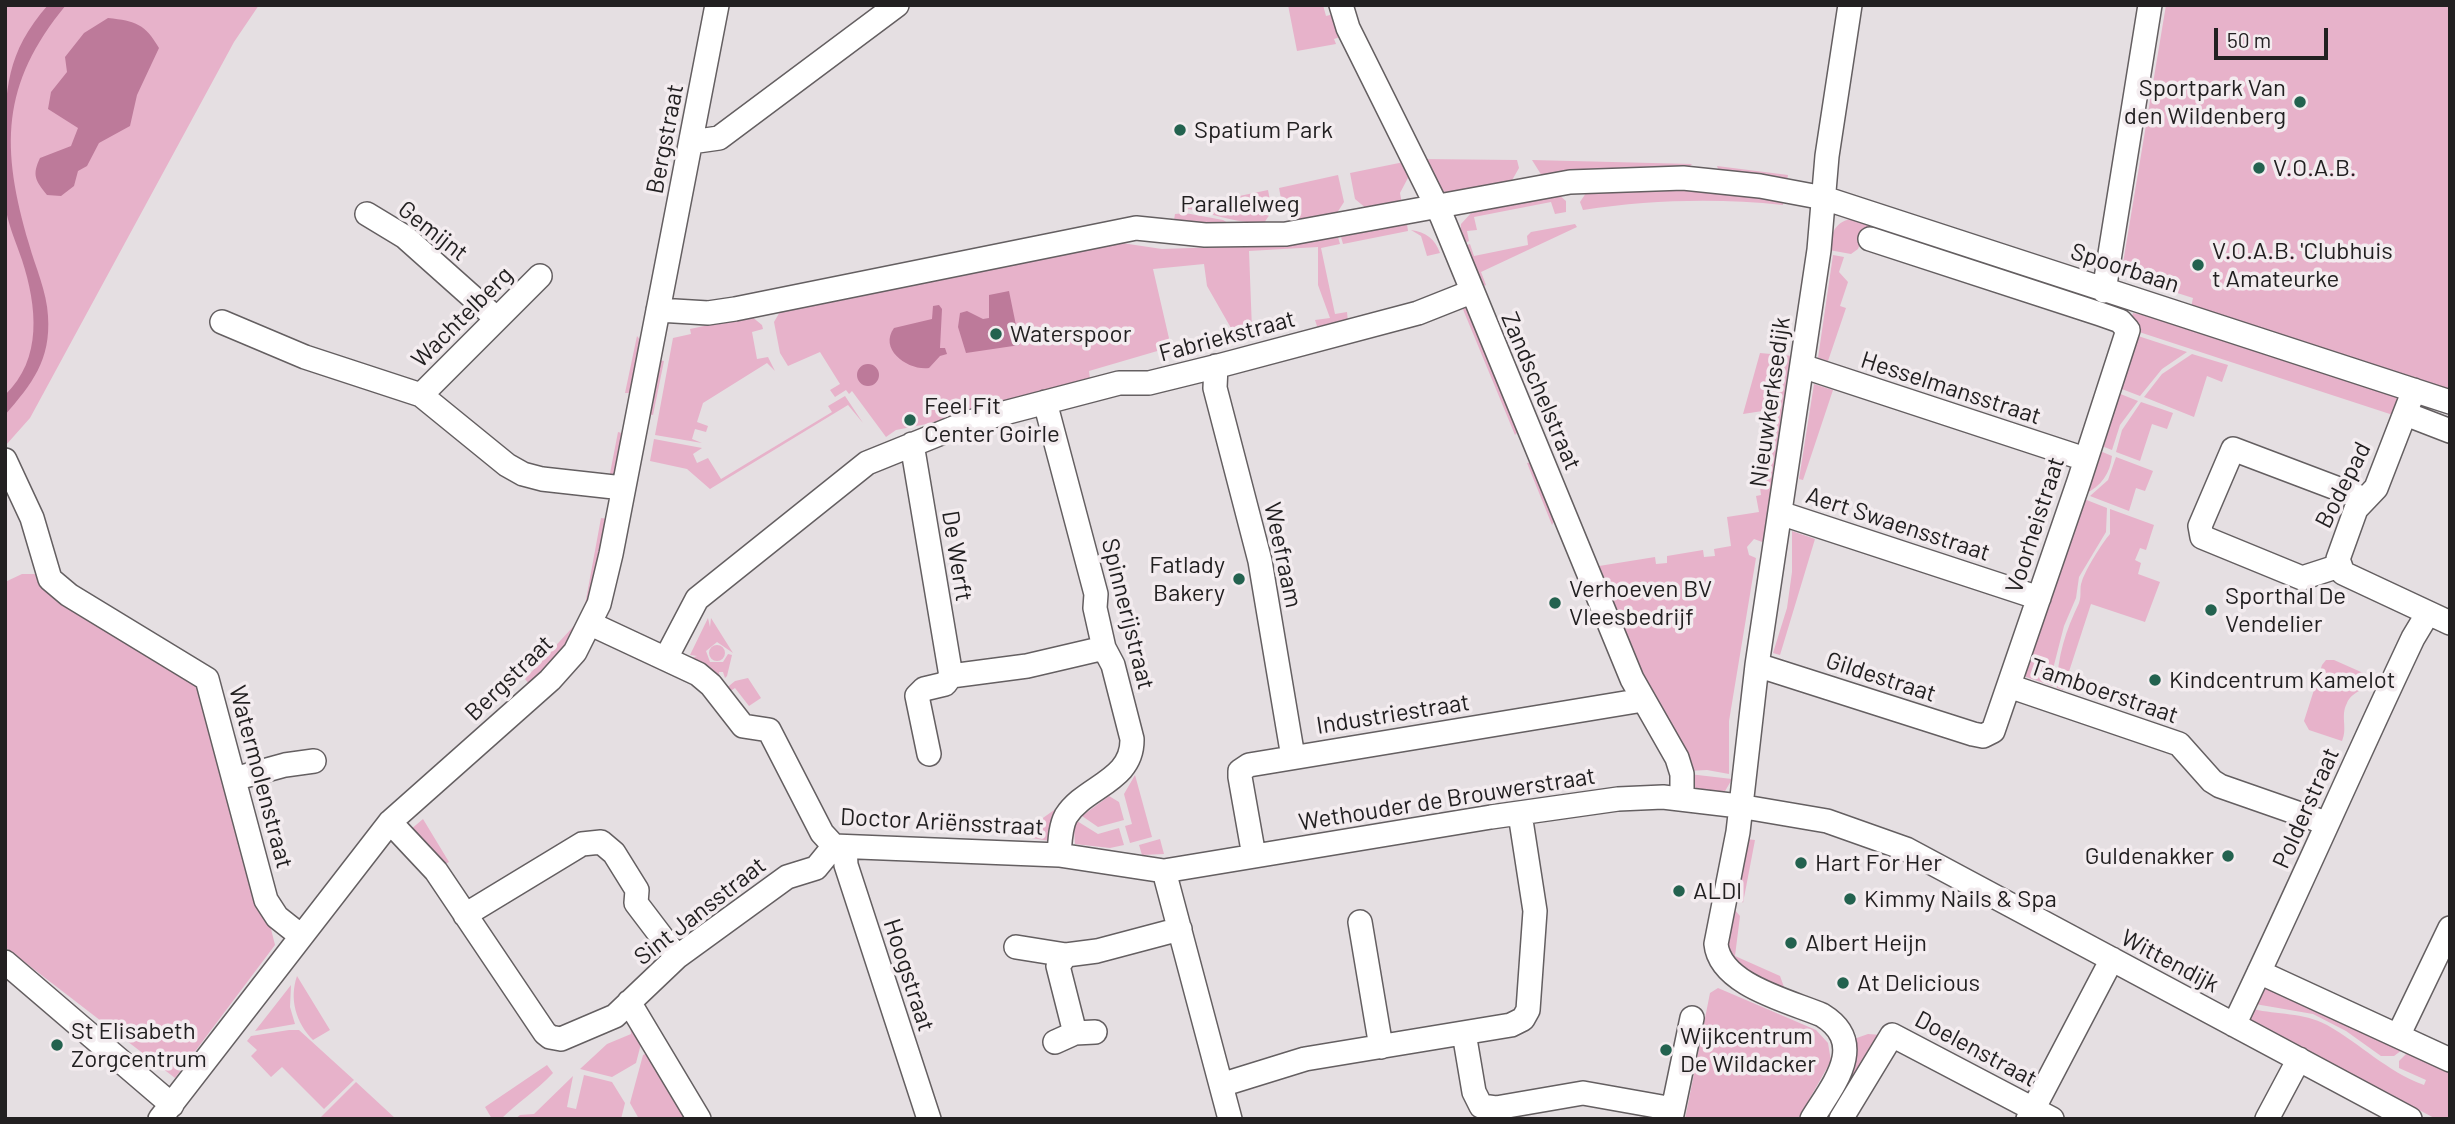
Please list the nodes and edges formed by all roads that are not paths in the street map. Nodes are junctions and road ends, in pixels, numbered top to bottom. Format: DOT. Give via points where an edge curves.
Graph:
graph roads {
  1 [pos="717,5"];
  2 [pos="897,5"];
  3 [pos="1341,5"];
  4 [pos="1850,5"];
  5 [pos="2150,5"];
  6 [pos="691,142"];
  7 [pos="1824,198"];
  8 [pos="1435,207"];
  9 [pos="367,214"];
  10 [pos="1870,239"];
  11 [pos="540,276"];
  12 [pos="2104,291"];
  13 [pos="1471,292"];
  14 [pos="658,310"];
  15 [pos="496,319"];
  16 [pos="222,322"];
  17 [pos="2127,330"];
  18 [pos="1216,366"];
  19 [pos="1802,366"];
  20 [pos="2414,390"];
  21 [pos="421,395"];
  22 [pos="1045,402"];
  23 [pos="2450,402"];
  24 [pos="2406,414"];
  25 [pos="2450,431"];
  26 [pos="912,444"];
  27 [pos="2085,459"];
  28 [pos="5,460"];
  29 [pos="623,488"];
  30 [pos="2365,499"];
  31 [pos="1780,513"];
  32 [pos="2339,566"];
  33 [pos="2039,598"];
  34 [pos="2428,613"];
  35 [pos="2450,623"];
  36 [pos="591,624"];
  37 [pos="1104,648"];
  38 [pos="666,657"];
  39 [pos="1757,665"];
  40 [pos="951,676"];
  41 [pos="2009,686"];
  42 [pos="1643,700"];
  43 [pos="1989,734"];
  44 [pos="929,754"];
  45 [pos="1293,757"];
  46 [pos="314,761"];
  47 [pos="234,779"];
  48 [pos="1682,799"];
  49 [pos="1739,806"];
  50 [pos="1520,814"];
  51 [pos="390,822"];
  52 [pos="2326,823"];
  53 [pos="839,846"];
  54 [pos="1059,855"];
  55 [pos="1254,856"];
  56 [pos="1164,871"];
  57 [pos="467,918"];
  58 [pos="1360,922"];
  59 [pos="2450,928"];
  60 [pos="1180,929"];
  61 [pos="302,936"];
  62 [pos="1016,947"];
  63 [pos="1066,955"];
  64 [pos="677,957"];
  65 [pos="2112,960"];
  66 [pos="5,962"];
  67 [pos="2259,972"];
  68 [pos="629,1002"];
  69 [pos="1692,1018"];
  70 [pos="2234,1024"];
  71 [pos="1464,1033"];
  72 [pos="1075,1036"];
  73 [pos="2398,1036"];
  74 [pos="1381,1047"];
  75 [pos="2299,1059"];
  76 [pos="2450,1060"];
  77 [pos="1221,1086"];
  78 [pos="166,1112"];
  79 [pos="1672,1114"];
  80 [pos="2038,1115"];
  81 [pos="699,1119"];
  82 [pos="929,1119"];
  83 [pos="1230,1119"];
  84 [pos="1812,1119"];
  85 [pos="1841,1119"];
  86 [pos="2267,1119"];
  87 [pos="2410,1119"];
  1 -- 6 [label="street, Bergstraat"];
  2 -- 6 [label="street" via="719,138"];
  3 -- 8 [label="street, Zandschelstraat"];
  4 -- 7 [label="street, Nieuwkerksedijk"];
  5 -- 12 [label="street"];
  6 -- 14 [label="street, Bergstraat"];
  7 -- 8 [label="street, Parallelweg" via="1719,181 1642,178 1570,182"];
  7 -- 12 [label="street, Spoorbaan"];
  7 -- 19 [label="street, Nieuwkerksedijk"];
  8 -- 13 [label="street, Zandschelstraat"];
  8 -- 14 [label="street, Parallelweg" via="1286,234 1205,235 1136,228 736,309 708,313"];
  9 -- 15 [label="street, Gemijnt" via="405,237"];
  10 -- 17 [label="street, Spoorbaan" via="2110,317"];
  11 -- 15 [label="street, Wachtelberg"];
  12 -- 20 [label="street, Spoorbaan"];
  13 -- 18 [label="street, Fabriekstraat" via="1418,313"];
  13 -- 42 [label="street, Zandschelstraat"];
  14 -- 29 [label="street, Bergstraat"];
  15 -- 21 [label="street, Wachtelberg"];
  16 -- 21 [label="street" via="305,357"];
  17 -- 27 [label="street, Voorheistraat"];
  18 -- 22 [label="street, Fabriekstraat"];
  18 -- 45 [label="street, Weefraam" via="1215,388 1260,561"];
  19 -- 27 [label="street, Hesselmansstraat"];
  19 -- 31 [label="street, Nieuwkerksedijk"];
  20 -- 23 [label="street, Spoorbaan"];
  20 -- 24 [label="street, Bodepad"];
  21 -- 29 [label="street" via="523,474"];
  22 -- 26 [label="street, Fabriekstraat" via="966,423"];
  22 -- 37 [label="street, Spinnerijstraat" via="1096,594"];
  24 -- 25 [label="street"];
  24 -- 30 [label="street, Bodepad" via="2376,488"];
  26 -- 38 [label="street, Fabriekstraat" via="867,463 697,599"];
  26 -- 40 [label="street, De Werft"];
  27 -- 33 [label="street, Voorheistraat"];
  28 -- 47 [label="street, Watermolenstraat" via="32,518 50,579 69,596 207,679"];
  29 -- 36 [label="street, Bergstraat"];
  30 -- 32 [label="street, Bodepad" via="2344,539"];
  30 -- 32 [label="street" via="2233,449 2200,526 2202,537 2302,578"];
  31 -- 33 [label="street, Aert Swaensstraat"];
  31 -- 39 [label="street, Nieuwkerksedijk"];
  32 -- 34 [label="street, Bodepad" via="2354,579"];
  33 -- 41 [label="street, Voorheistraat"];
  34 -- 35 [label="street, Bodepad"];
  34 -- 52 [label="street, Polderstraat"];
  36 -- 38 [label="street, Doctor Ariënsstraat"];
  36 -- 51 [label="street, Bergstraat" via="575,652 550,680"];
  37 -- 40 [label="street" via="1027,666"];
  37 -- 54 [label="street, Spinnerijstraat" via="1113,665 1132,752 1115,777 1071,809 1064,820"];
  38 -- 53 [label="street, Doctor Ariënsstraat" via="711,685 743,726 769,730 827,841"];
  39 -- 43 [label="street, Gildestraat" via="1973,734"];
  39 -- 49 [label="street, Nieuwkerksedijk"];
  40 -- 44 [label="street" via="945,684 924,689 917,696"];
  41 -- 43 [label="street, Voorheistraat"];
  41 -- 52 [label="street, Tamboerstraat" via="2179,744 2220,786"];
  42 -- 45 [label="street, Industriestraat"];
  42 -- 48 [label="street, Zandschelstraat" via="1677,758"];
  45 -- 55 [label="street, Industriestraat" via="1249,765 1240,771"];
  46 -- 47 [label="street"];
  47 -- 61 [label="street, Watermolenstraat" via="266,900 277,917"];
  48 -- 49 [label="street, Wethouder de Brouwerstraat"];
  48 -- 50 [label="street, Wethouder de Brouwerstraat" via="1627,798"];
  49 -- 65 [label="street, Wittendijk" via="1827,821 1906,849"];
  49 -- 84 [label="street, Nieuwkerksedijk" via="1717,953 1724,969 1734,977 1822,1014 1842,1036 1843,1066"];
  50 -- 55 [label="street, Wethouder de Brouwerstraat"];
  50 -- 71 [label="street" via="1535,911 1528,1010 1511,1025"];
  51 -- 57 [label="street" via="436,870"];
  51 -- 61 [label="street, Bergstraat"];
  52 -- 67 [label="street, Polderstraat"];
  53 -- 54 [label="street, Doctor Ariënsstraat"];
  53 -- 64 [label="street, Sint Jansstraat" via="816,868 787,877"];
  53 -- 82 [label="street, Hoogstraat"];
  54 -- 56 [label="street, Doctor Ariënsstraat"];
  55 -- 56 [label="street, Wethouder de Brouwerstraat"];
  56 -- 60 [label="street"];
  57 -- 64 [label="street" via="582,844 601,842 614,853 636,890 636,903"];
  57 -- 68 [label="street, Sint Jansstraat" via="550,1038 561,1039 615,1016"];
  58 -- 74 [label="street"];
  59 -- 73 [label="street"];
  60 -- 63 [label="street"];
  60 -- 77 [label="street"];
  61 -- 78 [label="street, Bergstraat"];
  62 -- 63 [label="street"];
  63 -- 72 [label="street" via="1058,966"];
  64 -- 68 [label="street, Sint Jansstraat"];
  65 -- 70 [label="street, Wittendijk"];
  65 -- 80 [label="street"];
  66 -- 78 [label="street"];
  67 -- 70 [label="street, Polderstraat"];
  67 -- 73 [label="street, Wittendijk"];
  68 -- 81 [label="street"];
  69 -- 79 [label="street"];
  70 -- 75 [label="street, Wittendijk"];
  71 -- 74 [label="street"];
  71 -- 79 [label="street" via="1480,1106 1496,1108 1583,1093"];
  73 -- 76 [label="street, Wittendijk"];
  74 -- 77 [label="street" via="1304,1059"];
  75 -- 86 [label="street"];
  75 -- 87 [label="street, Wittendijk"];
  77 -- 83 [label="street"];
  80 -- 85 [label="street, Doelenstraat" via="1892,1035"];
}
